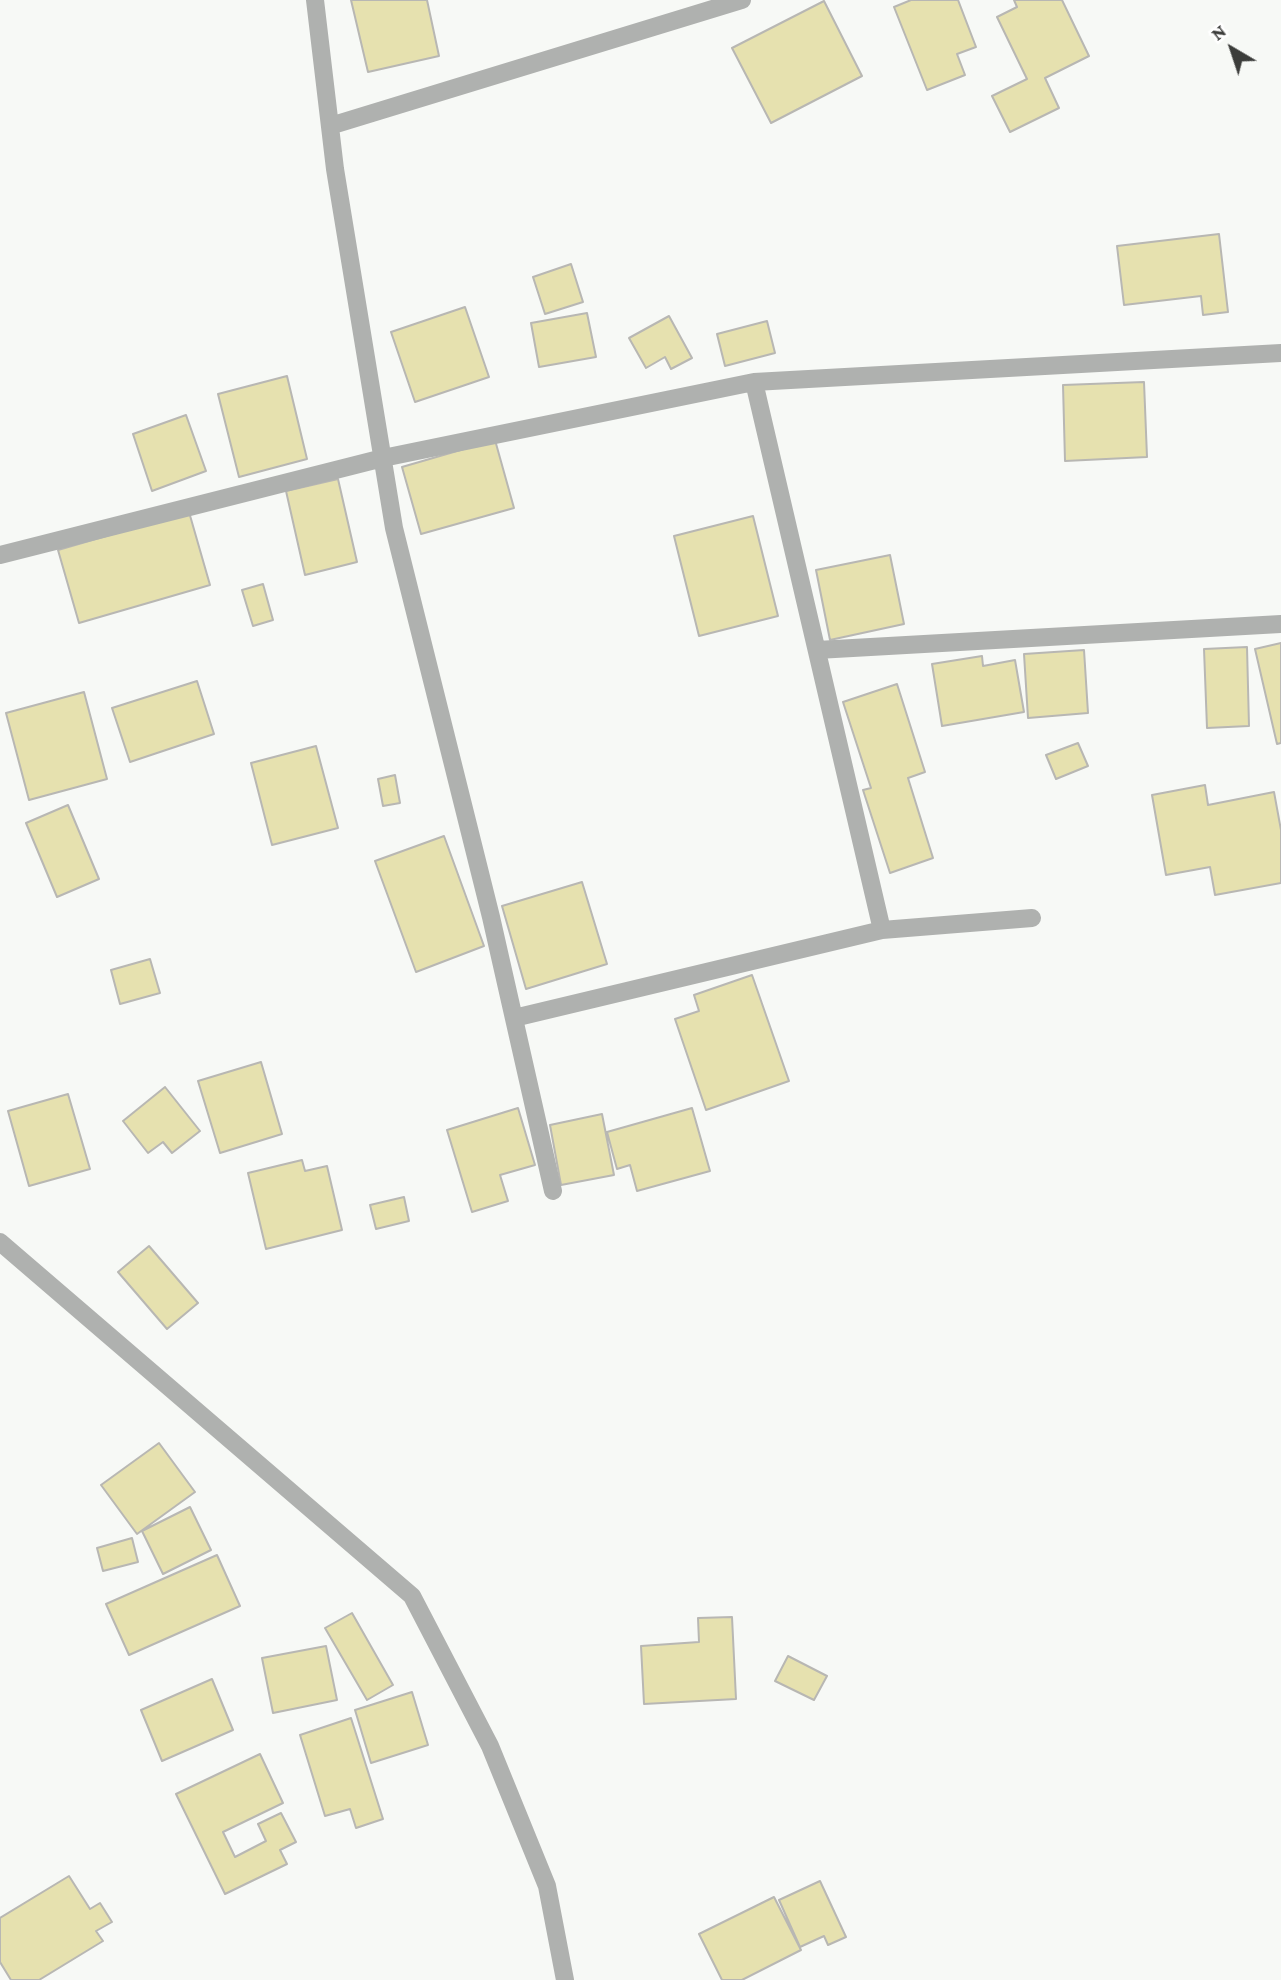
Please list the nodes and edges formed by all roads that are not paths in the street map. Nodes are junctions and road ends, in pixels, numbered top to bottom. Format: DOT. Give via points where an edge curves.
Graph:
graph roads {
  1 [pos="315,0"];
  2 [pos="742,0"];
  3 [pos="330,126"];
  4 [pos="1281,353"];
  5 [pos="754,382"];
  6 [pos="383,458"];
  7 [pos="0,555"];
  8 [pos="1281,624"];
  9 [pos="817,650"];
  10 [pos="1032,918"];
  11 [pos="883,930"];
  12 [pos="514,1018"];
  13 [pos="553,1191"];
  14 [pos="0,1242"];
  15 [pos="565,1980"];
  1 -- 3 [label="street"];
  2 -- 3 [label="street"];
  3 -- 6 [label="street"];
  4 -- 5 [label="street"];
  5 -- 6 [label="street"];
  5 -- 9 [label="street"];
  6 -- 7 [label="street"];
  6 -- 12 [label="street" via="394,528"];
  8 -- 9 [label="street"];
  9 -- 11 [label="street"];
  10 -- 11 [label="street"];
  11 -- 12 [label="street"];
  12 -- 13 [label="street"];
  14 -- 15 [label="street" via="412,1596 490,1746 542,1873"];
}
